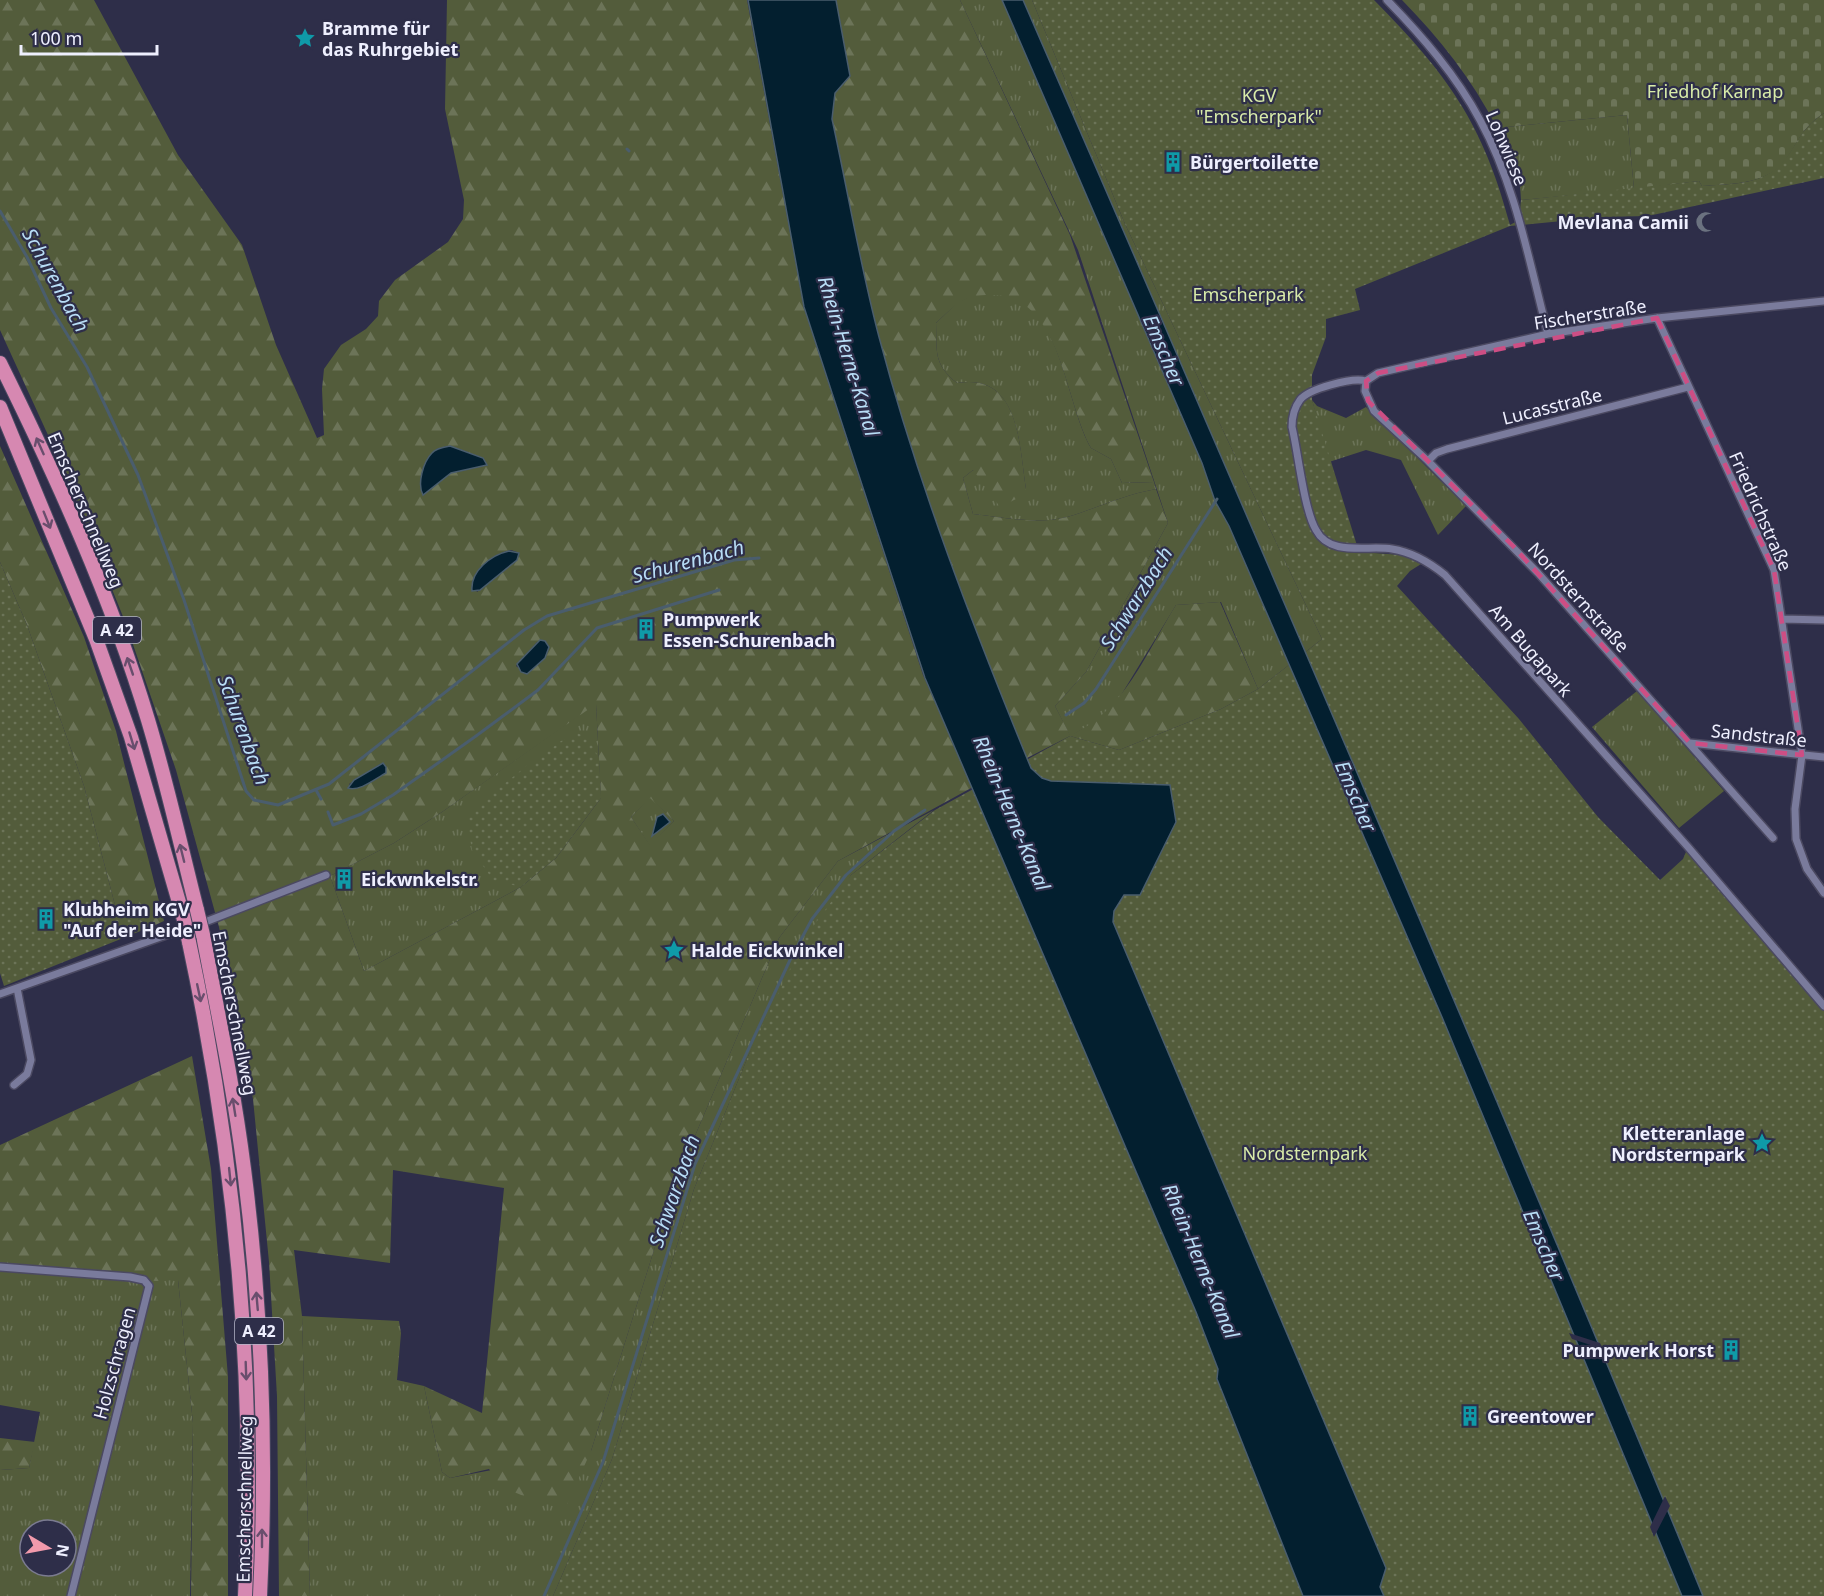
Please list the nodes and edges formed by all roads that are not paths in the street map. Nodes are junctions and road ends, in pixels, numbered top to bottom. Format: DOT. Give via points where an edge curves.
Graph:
graph roads {
  1 [pos="1387,0"];
  2 [pos="1824,301"];
  3 [pos="1658,318"];
  4 [pos="1548,334"];
  5 [pos="0,363"];
  6 [pos="1366,381"];
  7 [pos="1688,387"];
  8 [pos="0,407"];
  9 [pos="1428,461"];
  10 [pos="1782,619"];
  11 [pos="1824,620"];
  12 [pos="1690,743"];
  13 [pos="1802,755"];
  14 [pos="1824,757"];
  15 [pos="1773,838"];
  16 [pos="326,874"];
  17 [pos="1824,893"];
  18 [pos="17,988"];
  19 [pos="0,994"];
  20 [pos="1824,1006"];
  21 [pos="14,1085"];
  22 [pos="0,1268"];
  23 [pos="71,1596"];
  24 [pos="245,1596"];
  25 [pos="260,1596"];
  1 -- 4 [label="street, Lohwiese" via="1438,58 1480,120 1513,201"];
  2 -- 3 [label="street, Fischerstraße"];
  3 -- 4 [label="street, Fischerstraße"];
  3 -- 7 [label="street, Friedrichstraße"];
  4 -- 6 [label="street, Fischerstraße" via="1378,373"];
  25 -- 5 [label="highway, Emscherschnellweg / A 42, one-way, bridge" via="263,1415 259,1332 244,1169 203,935 148,721 117,629 73,519"];
  6 -- 9 [label="street, Nordsternstraße" via="1365,392 1374,411"];
  6 -- 20 [label="street, Am Bugapark" via="1338,383 1308,393 1298,401 1293,413 1292,427 1309,509 1319,535 1338,547 1407,553 1445,575"];
  7 -- 9 [label="street, Lucasstraße" via="1447,449"];
  7 -- 10 [label="street, Friedrichstraße" via="1774,570"];
  8 -- 24 [label="highway, Emscherschnellweg / A 42, one-way, bridge" via="100,650 131,737 189,942 230,1171 244,1334 248,1416"];
  9 -- 12 [label="street, Nordsternstraße" via="1538,573"];
  10 -- 11 [label="street"];
  10 -- 13 [label="street, Friedrichstraße"];
  12 -- 13 [label="street, Sandstraße"];
  12 -- 15 [label="street, Nordsternstraße"];
  13 -- 14 [label="street, Sandstraße"];
  13 -- 17 [label="street, Friedrichstraße" via="1796,839 1807,868"];
  16 -- 18 [label="street" via="248,907"];
  18 -- 19 [label="street"];
  18 -- 21 [label="street" via="31,1060 27,1074"];
  22 -- 23 [label="street, Holzschragen" via="130,1277 144,1280 149,1286"];
}
